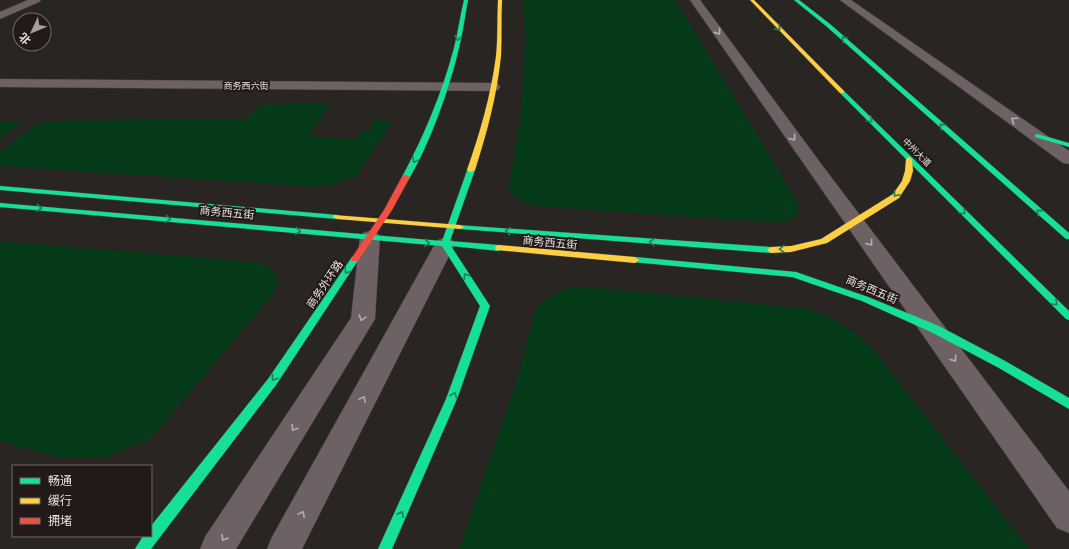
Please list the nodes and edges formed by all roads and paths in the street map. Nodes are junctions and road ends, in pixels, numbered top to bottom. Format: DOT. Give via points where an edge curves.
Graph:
graph roads {
  1 [pos="36,0"];
  2 [pos="466,0"];
  3 [pos="500,0"];
  4 [pos="695,0"];
  5 [pos="752,0"];
  6 [pos="796,0"];
  7 [pos="845,0"];
  8 [pos="0,16"];
  9 [pos="0,83"];
  10 [pos="445,86"];
  11 [pos="493,87"];
  12 [pos="1036,136"];
  13 [pos="1069,140"];
  14 [pos="1069,145"];
  15 [pos="909,159"];
  16 [pos="1069,159"];
  17 [pos="0,188"];
  18 [pos="0,205"];
  19 [pos="855,223"];
  20 [pos="376,229"];
  21 [pos="449,235"];
  22 [pos="1069,237"];
  23 [pos="1069,317"];
  24 [pos="932,328"];
  25 [pos="1069,404"];
  26 [pos="1069,517"];
  27 [pos="152,536"];
  28 [pos="151,537"];
  29 [pos="142,549"];
  30 [pos="217,549"];
  31 [pos="284,549"];
  32 [pos="385,549"];
  1 -- 8 [label="street"];
  2 -- 10 [label="main road, 商务外环路, one-way" via="455,55"];
  3 -- 11 [label="main road" via="498,55"];
  4 -- 19 [label="street, one-way"];
  5 -- 15 [label="main road, 中州大道, one-way"];
  22 -- 6 [label="main road, one-way" via="834,30"];
  12 -- 7 [label="street, one-way"];
  9 -- 10 [label="street, 商务西六街"];
  10 -- 11 [label="street, 商务西六街"];
  10 -- 20 [label="main road, 商务外环路, one-way" via="424,142"];
  11 -- 21 [label="main road" via="480,144"];
  12 -- 13 [label="main road"];
  12 -- 14 [label="main road"];
  12 -- 16 [label="street"];
  15 -- 19 [label="main road, 商务西五街, one-way" via="906,181 896,196"];
  15 -- 23 [label="main road, 中州大道, one-way"];
  17 -- 20 [label="main road, 商务西五街"];
  18 -- 20 [label="main road, 商务西五街, one-way"];
  19 -- 21 [label="main road, 商务西五街, one-way" via="824,241 791,249 763,250"];
  19 -- 24 [label="street, one-way"];
  20 -- 21 [label="main road, 商务西五街, one-way"];
  20 -- 21 [label="main road, 商务西五街"];
  20 -- 27 [label="main road, 商务外环路, one-way" via="272,382"];
  20 -- 30 [label="street, one-way" via="363,319"];
  21 -- 24 [label="main road, 商务西五街" via="793,274 834,286"];
  31 -- 21 [label="street, one-way"];
  32 -- 21 [label="main road, one-way" via="445,417 476,337 485,306"];
  24 -- 25 [label="main road, 商务西五街" via="979,351"];
  24 -- 26 [label="street, one-way"];
  28 -- 29 [label="main road, 商务外环路, one-way"];
}
